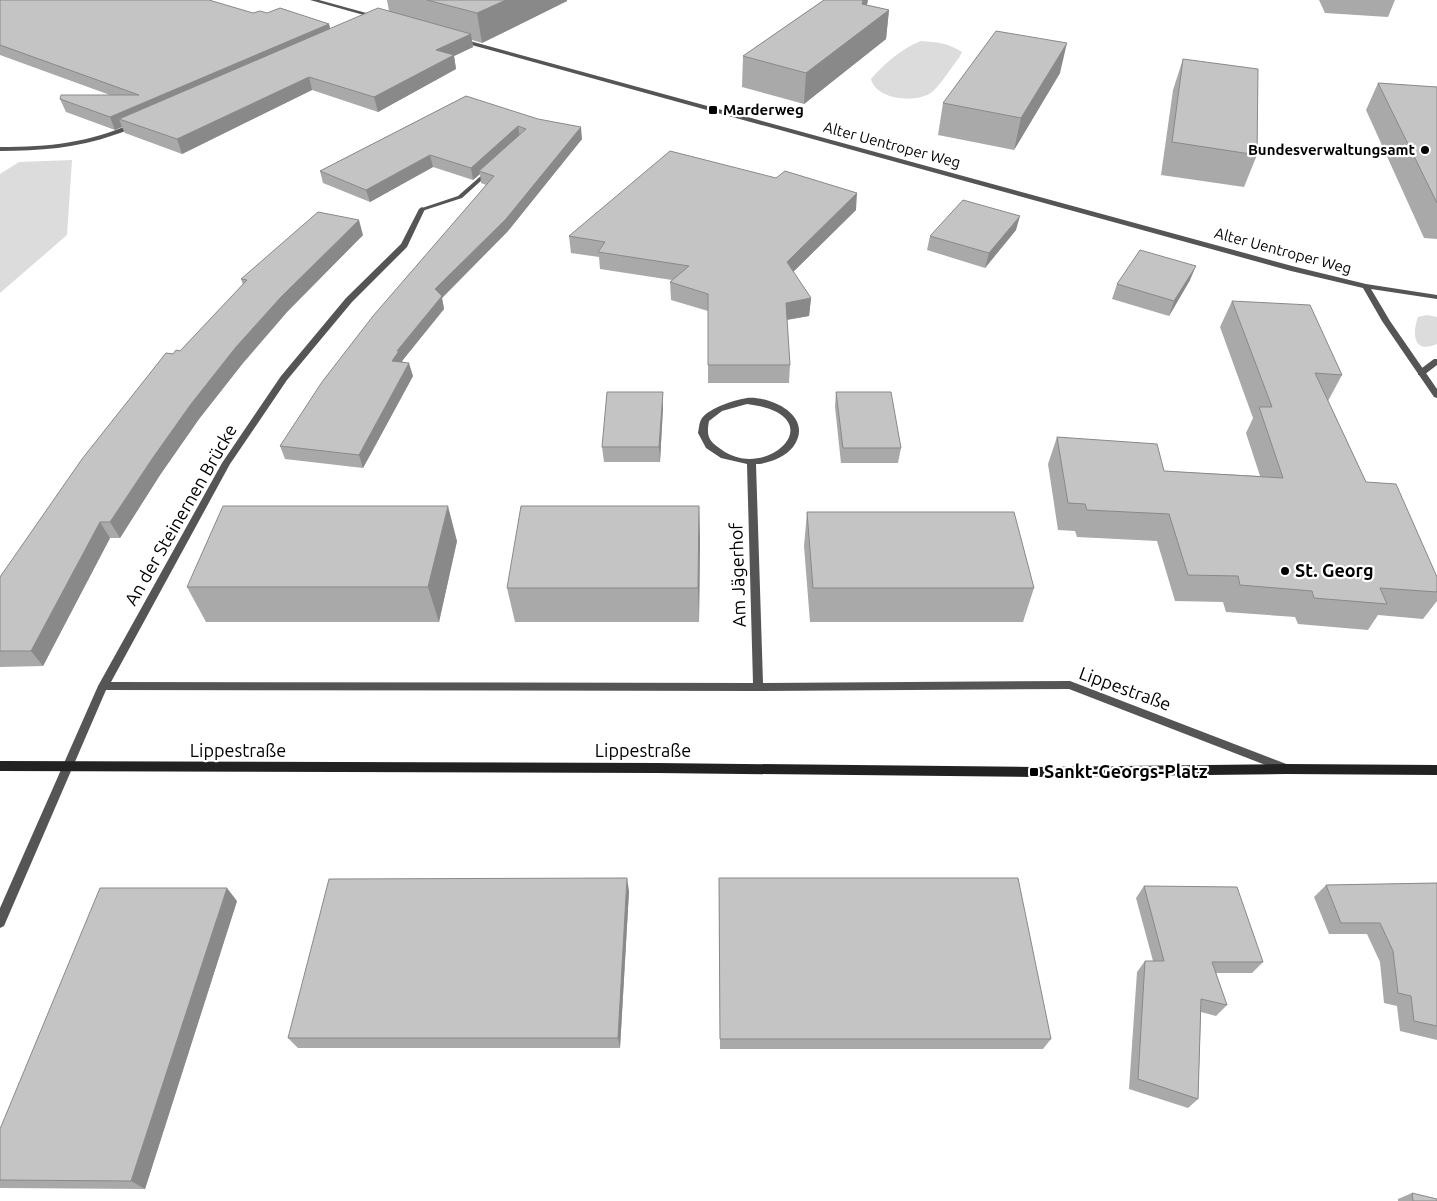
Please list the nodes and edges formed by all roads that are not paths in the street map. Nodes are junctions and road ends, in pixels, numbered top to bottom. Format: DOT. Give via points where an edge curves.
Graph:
graph roads {
  1 [pos="313,0"];
  2 [pos="369,24"];
  3 [pos="450,38"];
  4 [pos="146,120"];
  5 [pos="0,149"];
  6 [pos="495,166"];
  7 [pos="1366,286"];
  8 [pos="1437,297"];
  9 [pos="1437,361"];
  10 [pos="1422,373"];
  11 [pos="1437,396"];
  12 [pos="751,462"];
  13 [pos="103,686"];
  14 [pos="758,687"];
  15 [pos="0,766"];
  16 [pos="67,766"];
  17 [pos="1286,769"];
  18 [pos="1437,770"];
  19 [pos="0,922"];
  1 -- 2 [label="street" via="382,18"];
  3 -- 7 [label="street, Alter Uentroper Weg"];
  4 -- 5 [label="street" via="79,145"];
  6 -- 13 [label="street, An der Steinernen Brücke" via="460,197 422,210 404,245 349,300 284,378 226,463"];
  7 -- 8 [label="street, Alter Uentroper Weg"];
  7 -- 10 [label="street"];
  9 -- 10 [label="street"];
  10 -- 11 [label="street"];
  12 -- 12 [label="street" via="784,452 794,440 793,423 784,412 769,404 747,401 728,404 710,414 702,429 710,448 731,459"];
  12 -- 14 [label="street, Am Jägerhof"];
  13 -- 14 [label="street, Lippestraße"];
  13 -- 16 [label="street, An der Steinernen Brücke"];
  14 -- 17 [label="street, Lippestraße" via="1070,685"];
  15 -- 16 [label="main road, Lippestraße"];
  16 -- 17 [label="main road, Lippestraße" via="1034,772"];
  16 -- 19 [label="street, An der Steinernen Brücke"];
  17 -- 18 [label="main road, Lippestraße"];
}
